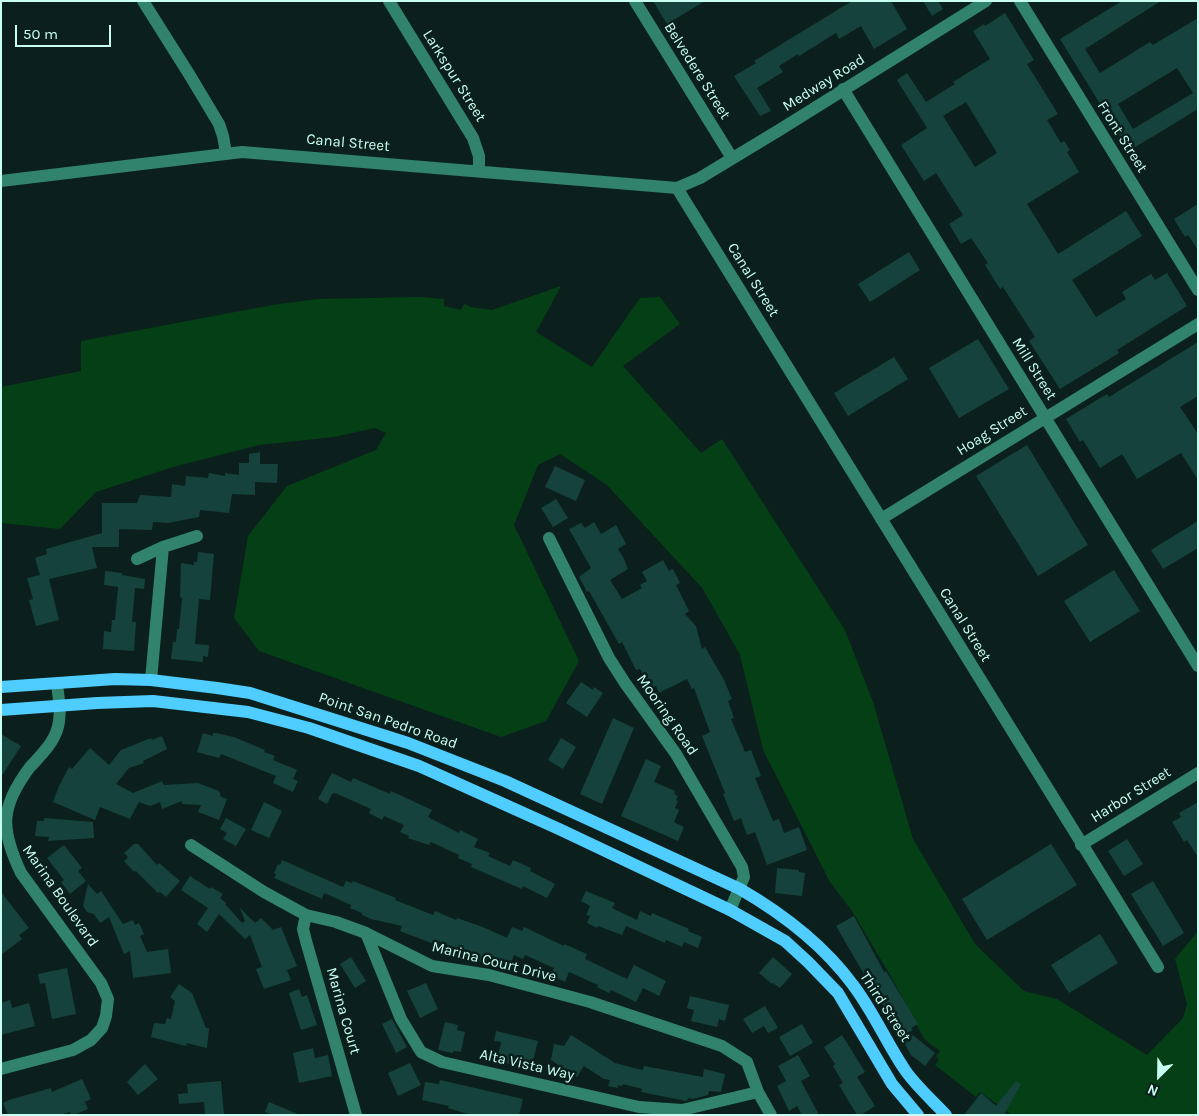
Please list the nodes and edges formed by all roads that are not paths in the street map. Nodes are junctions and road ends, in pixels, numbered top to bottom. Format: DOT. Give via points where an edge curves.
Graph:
graph roads {
  1 [pos="143,1"];
  2 [pos="389,1"];
  3 [pos="635,1"];
  4 [pos="986,1"];
  5 [pos="1020,1"];
  6 [pos="843,90"];
  7 [pos="226,153"];
  8 [pos="732,158"];
  9 [pos="1,168"];
  10 [pos="479,171"];
  11 [pos="5,180"];
  12 [pos="677,188"];
  13 [pos="1198,290"];
  14 [pos="1198,324"];
  15 [pos="1045,418"];
  16 [pos="881,519"];
  17 [pos="196,536"];
  18 [pos="549,538"];
  19 [pos="163,547"];
  20 [pos="137,559"];
  21 [pos="1198,666"];
  22 [pos="152,680"];
  23 [pos="57,684"];
  24 [pos="1,687"];
  25 [pos="60,706"];
  26 [pos="1,710"];
  27 [pos="1198,773"];
  28 [pos="1,814"];
  29 [pos="191,845"];
  30 [pos="1081,845"];
  31 [pos="740,889"];
  32 [pos="730,910"];
  33 [pos="306,915"];
  34 [pos="366,933"];
  35 [pos="1158,967"];
  36 [pos="1,1069"];
  37 [pos="758,1092"];
  38 [pos="356,1115"];
  39 [pos="771,1115"];
  40 [pos="918,1115"];
  41 [pos="946,1115"];
  1 -- 7 [label="street" via="218,124"];
  2 -- 10 [label="street, Larkspur Street" via="473,138 478,150"];
  3 -- 8 [label="street, Belvedere Street"];
  4 -- 6 [label="street, Medway Road"];
  5 -- 13 [label="street, Front Street"];
  6 -- 8 [label="street, Medway Road"];
  6 -- 15 [label="street, Mill Street"];
  7 -- 10 [label="street, Canal Street" via="258,152"];
  7 -- 11 [label="street, Canal Street"];
  8 -- 12 [label="street, Medway Road"];
  9 -- 11 [label="street"];
  10 -- 12 [label="street, Canal Street"];
  12 -- 16 [label="street, Canal Street"];
  14 -- 15 [label="street, Hoag Street"];
  15 -- 16 [label="street, Hoag Street"];
  15 -- 21 [label="street, Mill Street"];
  16 -- 30 [label="street, Canal Street"];
  17 -- 19 [label="street"];
  18 -- 31 [label="street, Mooring Road" via="609,658 676,754 742,866 744,877"];
  19 -- 20 [label="street"];
  19 -- 22 [label="street"];
  22 -- 23 [label="main road, Point San Pedro Road" via="115,679"];
  22 -- 31 [label="main road, Point San Pedro Road" via="250,693 408,743 505,781"];
  23 -- 24 [label="main road, Point San Pedro Road"];
  23 -- 25 [label="street, Marina Boulevard"];
  25 -- 26 [label="main road"];
  25 -- 28 [label="street, Marina Boulevard" via="55,736 18,781"];
  25 -- 32 [label="main road" via="153,701 248,712 309,728 419,766"];
  27 -- 30 [label="street, Harbor Street"];
  28 -- 36 [label="street, Marina Boulevard" via="2,832 9,854 90,966 108,999 102,1028 91,1040 73,1050"];
  29 -- 33 [label="street, Marina Court Drive"];
  30 -- 35 [label="street, Canal Street"];
  31 -- 32 [label="street, Mooring Road"];
  31 -- 41 [label="main road, Third Street" via="795,925 825,953 853,985 906,1071"];
  32 -- 40 [label="main road" via="785,941 838,994 892,1084"];
  33 -- 34 [label="street, Marina Court Drive"];
  33 -- 38 [label="street, Marina Court" via="303,929 306,942"];
  34 -- 37 [label="street, Marina Court Drive" via="432,966 489,975 590,1002 722,1046 747,1062"];
  34 -- 37 [label="street, Alta Vista Way" via="401,1019 421,1052 442,1062 639,1107 682,1110"];
  37 -- 39 [label="street, Marina Court Drive"];
}
